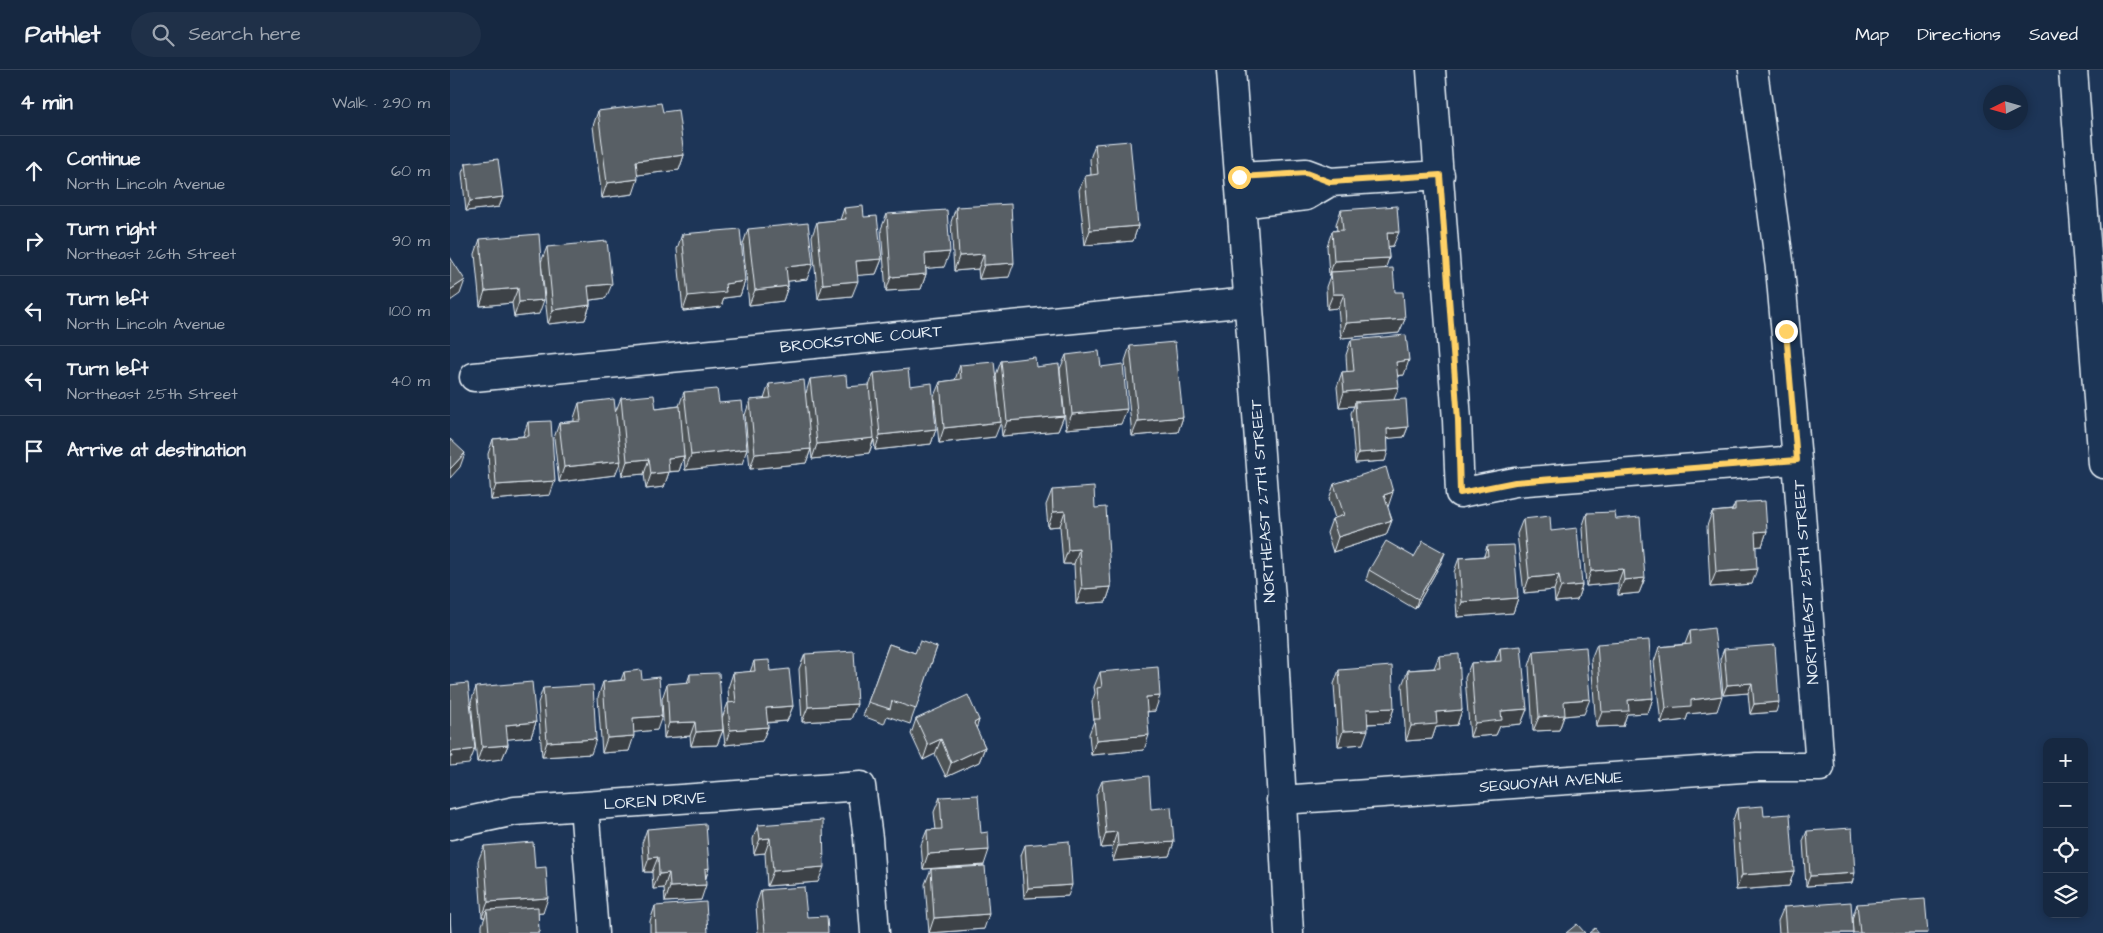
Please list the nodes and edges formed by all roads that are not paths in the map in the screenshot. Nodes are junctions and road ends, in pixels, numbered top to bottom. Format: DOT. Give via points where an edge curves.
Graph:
graph roads {
  1 [pos="1231,70"];
  2 [pos="1431,70"];
  3 [pos="1753,70"];
  4 [pos="2073,70"];
  5 [pos="1440,175"];
  6 [pos="1239,177"];
  7 [pos="1330,182"];
  8 [pos="1241,204"];
  9 [pos="1249,302"];
  10 [pos="2099,332"];
  11 [pos="474,377"];
  12 [pos="1797,460"];
  13 [pos="2103,464"];
  14 [pos="1820,767"];
  15 [pos="1281,800"];
  16 [pos="584,806"];
  17 [pos="450,825"];
  18 [pos="594,933"];
  19 [pos="875,933"];
  20 [pos="1289,933"];
  1 -- 6 [label="street, NORTHEAST 27TH STREET"];
  2 -- 5 [label="street"];
  3 -- 12 [label="street, NORTHEAST 25TH STREET" via="1780,268"];
  4 -- 10 [label="street"];
  5 -- 7 [label="street"];
  5 -- 12 [label="street" via="1458,420 1460,493 1515,482"];
  6 -- 7 [label="street" via="1306,173"];
  6 -- 8 [label="street, NORTHEAST 27TH STREET"];
  7 -- 8 [label="street" via="1306,196"];
  8 -- 9 [label="street, NORTHEAST 27TH STREET"];
  9 -- 11 [label="street, BROOKSTONE COURT"];
  9 -- 15 [label="street, NORTHEAST 27TH STREET" via="1271,599"];
  10 -- 13 [label="street"];
  12 -- 14 [label="street, NORTHEAST 25TH STREET"];
  14 -- 15 [label="street, SEQUOYAH AVENUE" via="1758,767"];
  15 -- 20 [label="street, NORTHEAST 27TH STREET"];
  16 -- 17 [label="street, LOREN DRIVE" via="515,811"];
  16 -- 18 [label="street"];
  16 -- 19 [label="street, LOREN DRIVE" via="861,786"];
}
